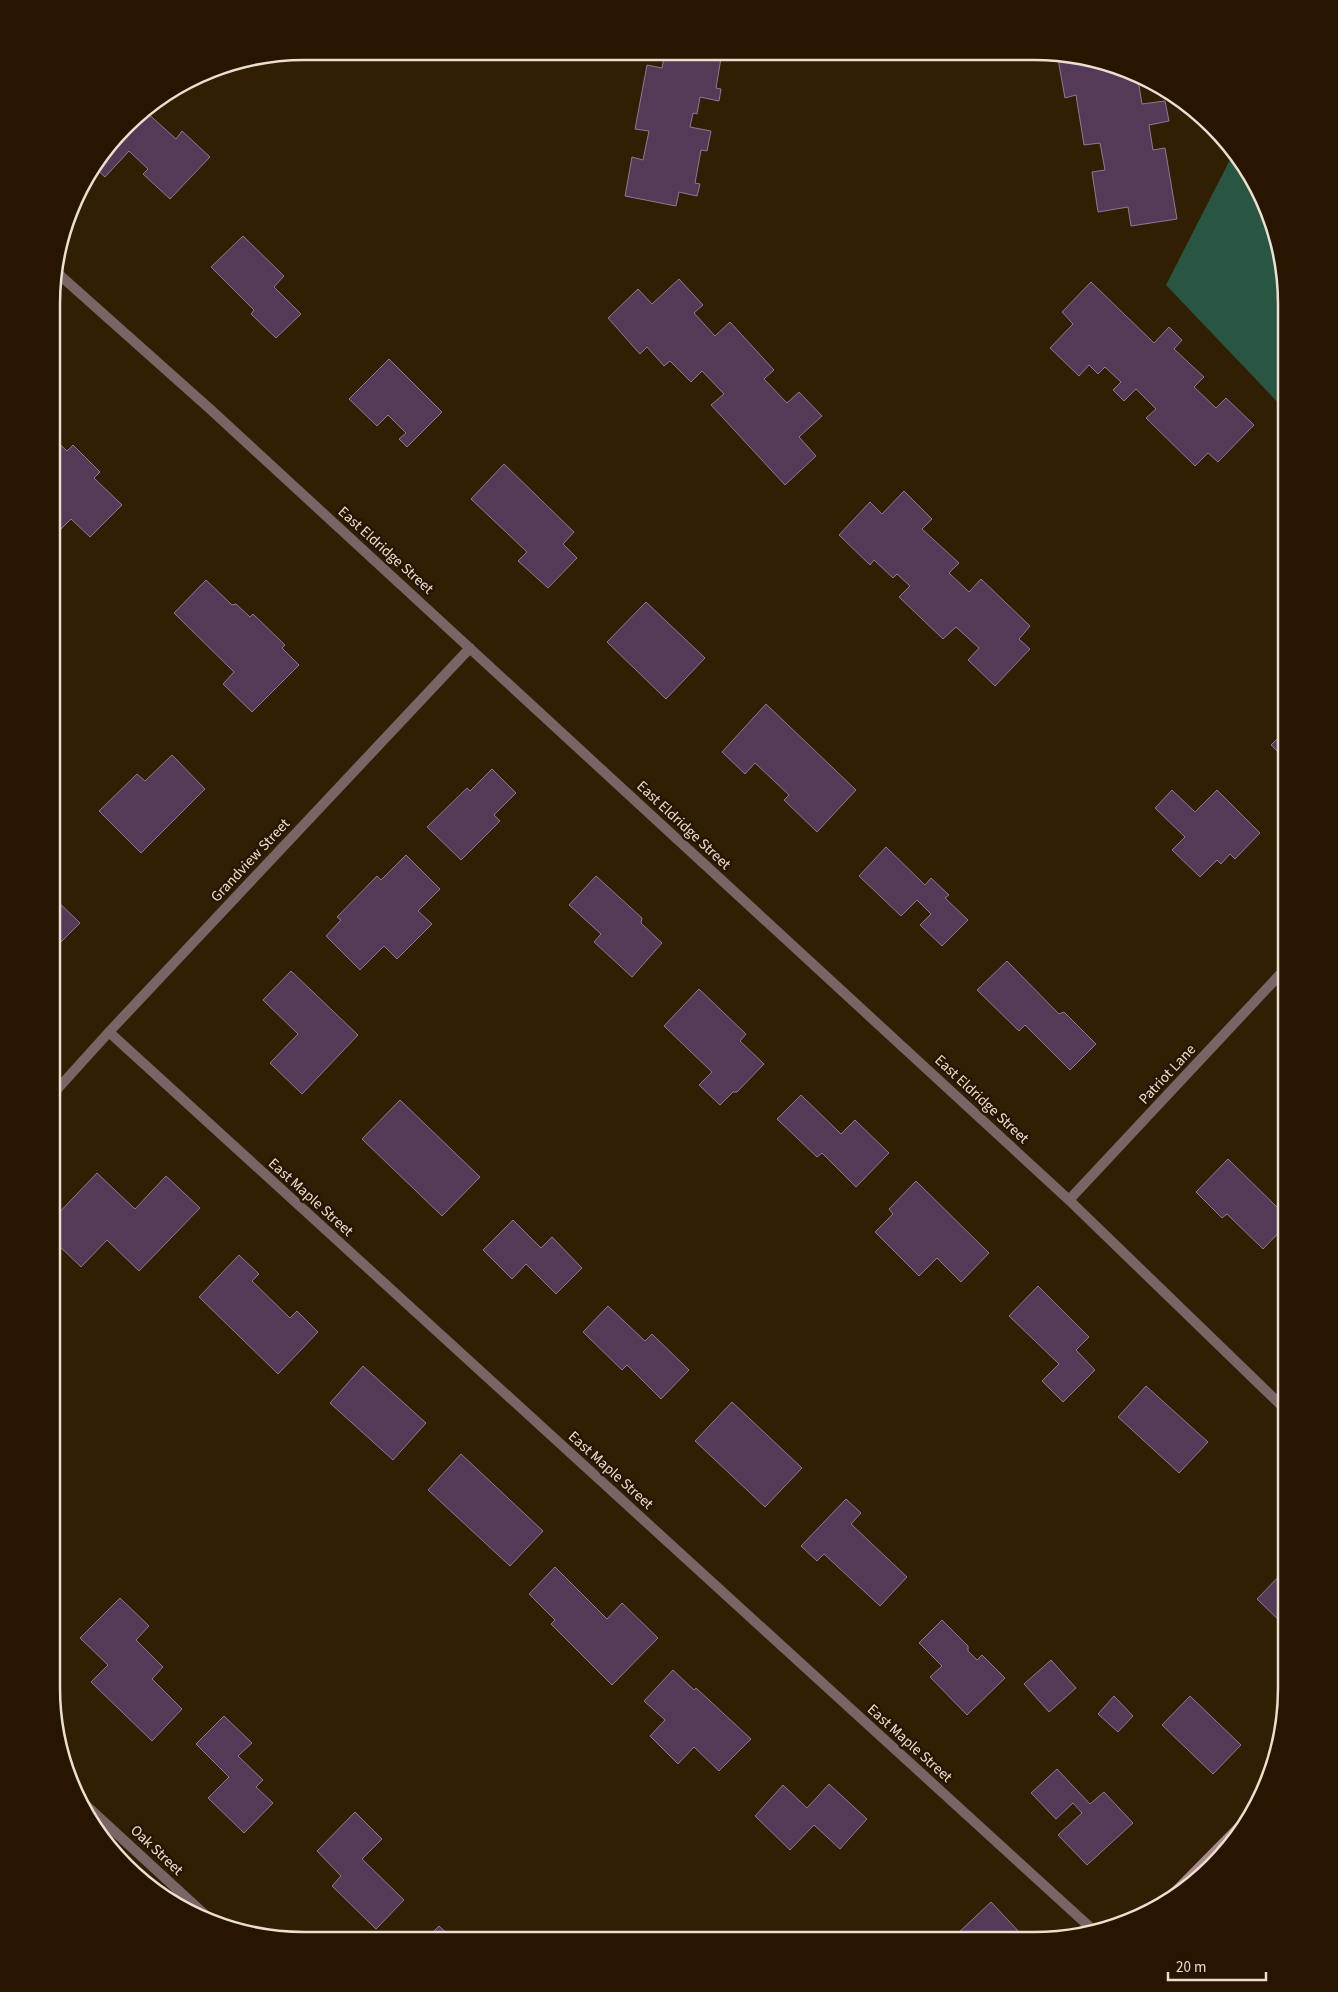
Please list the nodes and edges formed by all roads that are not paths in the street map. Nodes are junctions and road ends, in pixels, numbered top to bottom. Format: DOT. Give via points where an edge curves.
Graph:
graph roads {
  1 [pos="62,277"];
  2 [pos="470,648"];
  3 [pos="1278,977"];
  4 [pos="109,1032"];
  5 [pos="60,1086"];
  6 [pos="1069,1200"];
  7 [pos="1278,1402"];
  8 [pos="95,1814"];
  9 [pos="1221,1845"];
  10 [pos="1193,1874"];
  11 [pos="197,1907"];
  12 [pos="1088,1926"];
  1 -- 2 [label="street, East Eldridge Street"];
  2 -- 4 [label="street, Grandview Street"];
  2 -- 6 [label="street, East Eldridge Street"];
  3 -- 6 [label="street, Patriot Lane"];
  4 -- 5 [label="street, Grandview Street"];
  4 -- 12 [label="street, East Maple Street"];
  6 -- 7 [label="street, East Eldridge Street"];
  8 -- 11 [label="street, Oak Street"];
  9 -- 10 [label="street"];
}
